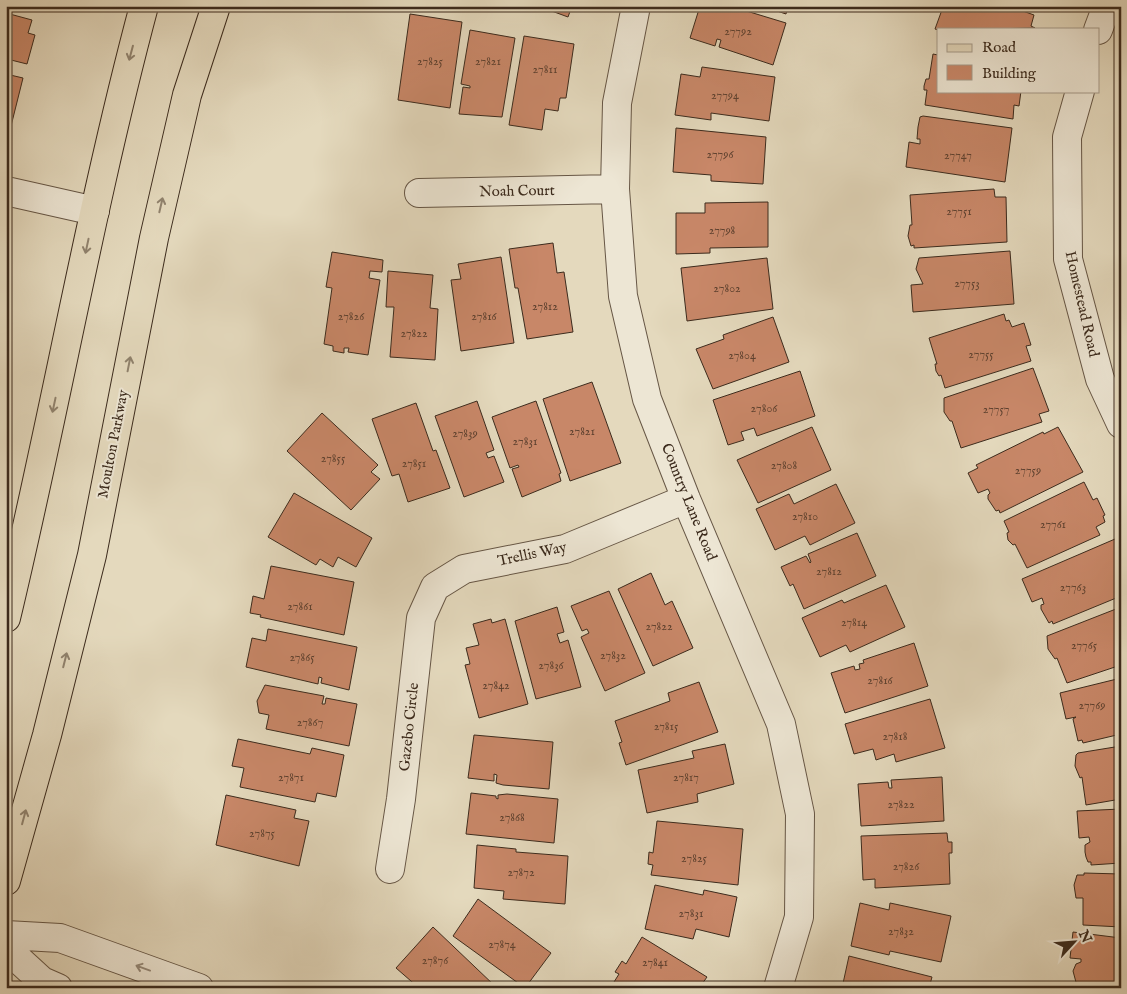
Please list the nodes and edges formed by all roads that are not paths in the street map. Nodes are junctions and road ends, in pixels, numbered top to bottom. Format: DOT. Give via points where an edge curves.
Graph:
graph roads {
  1 [pos="144,6"];
  2 [pos="216,6"];
  3 [pos="636,6"];
  4 [pos="1107,6"];
  5 [pos="1099,28"];
  6 [pos="1080,92"];
  7 [pos="615,189"];
  8 [pos="6,191"];
  9 [pos="419,194"];
  10 [pos="95,210"];
  11 [pos="1121,424"];
  12 [pos="686,499"];
  13 [pos="435,587"];
  14 [pos="6,618"];
  15 [pos="390,868"];
  16 [pos="6,881"];
  17 [pos="6,935"];
  18 [pos="6,948"];
  19 [pos="58,988"];
  20 [pos="198,988"];
  21 [pos="778,988"];
  1 -- 10 [label="main road, one-way"];
  16 -- 2 [label="main road, Moulton Parkway, one-way" via="92,555 154,238 187,95"];
  3 -- 7 [label="street, Country Lane Road" via="617,104"];
  4 -- 5 [label="street"];
  6 -- 11 [label="street, Homestead Road" via="1067,137 1068,259 1100,379"];
  7 -- 9 [label="street, Noah Court"];
  7 -- 12 [label="street, Country Lane Road" via="623,296 647,399"];
  8 -- 10 [label="street"];
  10 -- 14 [label="main road, one-way"];
  12 -- 13 [label="street, Trellis Way" via="565,549 464,568"];
  12 -- 21 [label="street, Country Lane Road" via="781,724 800,814 799,917"];
  13 -- 15 [label="street, Gazebo Circle" via="421,618"];
  20 -- 17 [label="street, one-way" via="60,938"];
  18 -- 19 [label="street" via="42,981"];
}
